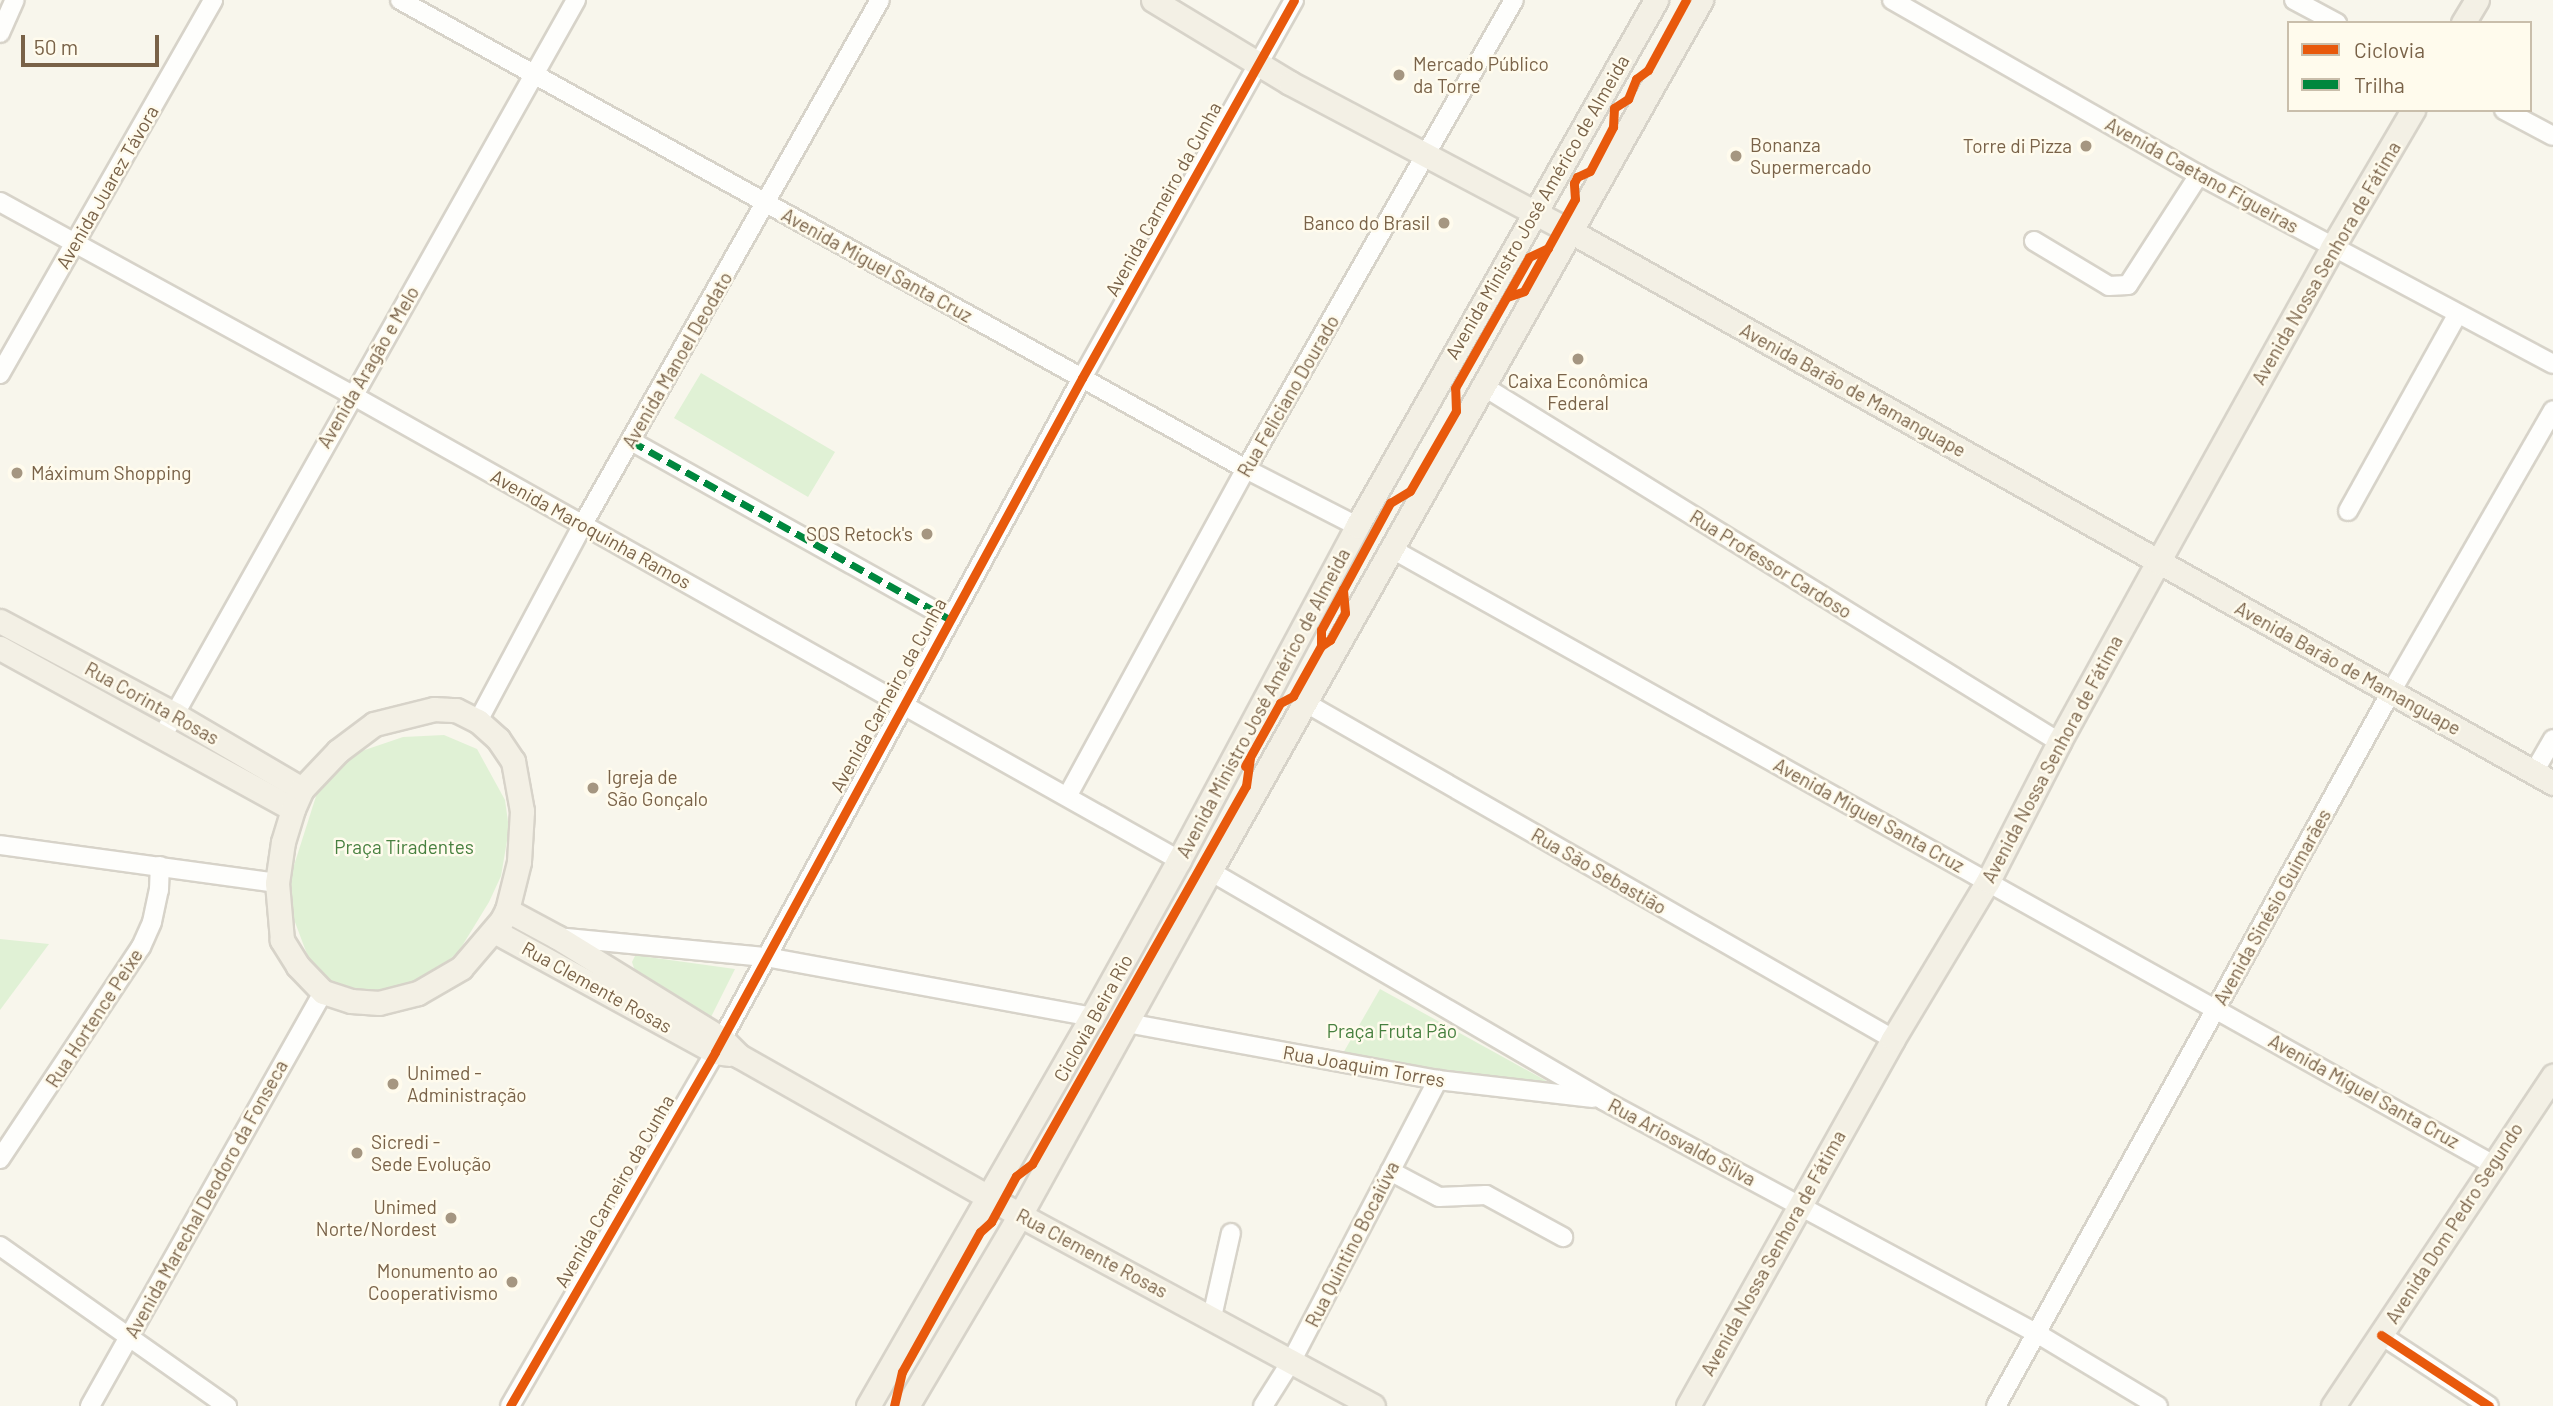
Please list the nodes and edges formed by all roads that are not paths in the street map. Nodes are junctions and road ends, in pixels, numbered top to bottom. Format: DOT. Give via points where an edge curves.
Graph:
graph roads {
  1 [pos="15,0"];
  2 [pos="213,0"];
  3 [pos="400,0"];
  4 [pos="576,0"];
  5 [pos="880,0"];
  6 [pos="1153,0"];
  7 [pos="1294,0"];
  8 [pos="1514,0"];
  9 [pos="1656,0"];
  10 [pos="1701,0"];
  11 [pos="1892,0"];
  12 [pos="2294,0"];
  13 [pos="2477,0"];
  14 [pos="2333,21"];
  15 [pos="2464,21"];
  16 [pos="0,33"];
  17 [pos="1259,64"];
  18 [pos="534,77"];
  19 [pos="2412,112"];
  20 [pos="2508,112"];
  21 [pos="2553,136"];
  22 [pos="1425,155"];
  23 [pos="2199,175"];
  24 [pos="0,202"];
  25 [pos="766,204"];
  26 [pos="1533,212"];
  27 [pos="1572,232"];
  28 [pos="76,241"];
  29 [pos="2034,241"];
  30 [pos="2332,248"];
  31 [pos="2456,315"];
  32 [pos="2553,364"];
  33 [pos="0,374"];
  34 [pos="1082,379"];
  35 [pos="1483,386"];
  36 [pos="352,395"];
  37 [pos="2553,410"];
  38 [pos="631,441"];
  39 [pos="1246,469"];
  40 [pos="2348,511"];
  41 [pos="583,524"];
  42 [pos="1357,526"];
  43 [pos="1392,549"];
  44 [pos="2158,562"];
  45 [pos="950,619"];
  46 [pos="0,621"];
  47 [pos="0,648"];
  48 [pos="2391,692"];
  49 [pos="1306,703"];
  50 [pos="902,705"];
  51 [pos="174,714"];
  52 [pos="478,721"];
  53 [pos="163,735"];
  54 [pos="2553,739"];
  55 [pos="2059,742"];
  56 [pos="2544,778"];
  57 [pos="1068,795"];
  58 [pos="298,799"];
  59 [pos="0,845"];
  60 [pos="1179,860"];
  61 [pos="160,866"];
  62 [pos="1210,871"];
  63 [pos="1988,881"];
  64 [pos="277,883"];
  65 [pos="507,910"];
  66 [pos="494,930"];
  67 [pos="557,937"];
  68 [pos="766,957"];
  69 [pos="323,992"];
  70 [pos="2217,1008"];
  71 [pos="1092,1017"];
  72 [pos="1127,1023"];
  73 [pos="1893,1040"];
  74 [pos="718,1045"];
  75 [pos="2553,1076"];
  76 [pos="1438,1080"];
  77 [pos="1603,1100"];
  78 [pos="0,1159"];
  79 [pos="2492,1164"];
  80 [pos="1390,1171"];
  81 [pos="987,1195"];
  82 [pos="1800,1206"];
  83 [pos="1020,1215"];
  84 [pos="1231,1233"];
  85 [pos="1563,1237"];
  86 [pos="0,1246"];
  87 [pos="1212,1317"];
  88 [pos="2038,1334"];
  89 [pos="2381,1335"];
  90 [pos="128,1337"];
  91 [pos="1292,1360"];
  92 [pos="90,1406"];
  93 [pos="227,1406"];
  94 [pos="510,1406"];
  95 [pos="868,1406"];
  96 [pos="907,1406"];
  97 [pos="1263,1406"];
  98 [pos="1373,1406"];
  99 [pos="1688,1406"];
  100 [pos="1996,1406"];
  101 [pos="2158,1406"];
  102 [pos="2333,1406"];
  103 [pos="2490,1406"];
  1 -- 16 [label="street"];
  2 -- 28 [label="street, Avenida Juarez Távora"];
  3 -- 18 [label="street, Avenida Miguel Santa Cruz"];
  4 -- 18 [label="street, Avenida Aragão e Melo"];
  5 -- 25 [label="street, Avenida Manoel Deodato"];
  6 -- 17 [label="main road, Avenida Barão de Mamanguape"];
  7 -- 17 [label="street, Avenida Carneiro da Cunha"];
  8 -- 22 [label="street, Rua Feliciano Dourado"];
  9 -- 26 [label="main road, Avenida Ministro José Américo de Almeida"];
  10 -- 27 [label="main road, Avenida Ministro José Américo de Almeida"];
  11 -- 23 [label="street, Avenida Caetano Figueiras"];
  12 -- 14 [label="street"];
  13 -- 15 [label="main road"];
  17 -- 22 [label="main road, Avenida Barão de Mamanguape"];
  17 -- 34 [label="street, Avenida Carneiro da Cunha"];
  18 -- 25 [label="street, Avenida Miguel Santa Cruz"];
  18 -- 36 [label="street, Avenida Aragão e Melo"];
  19 -- 30 [label="main road, Avenida Nossa Senhora de Fátima"];
  20 -- 21 [label="street"];
  22 -- 26 [label="main road, Avenida Barão de Mamanguape"];
  22 -- 39 [label="street, Rua Feliciano Dourado"];
  23 -- 29 [label="street" via="2128,285 2109,286"];
  23 -- 30 [label="street, Avenida Caetano Figueiras"];
  24 -- 28 [label="street, Avenida Maroquinha Ramos"];
  25 -- 34 [label="street, Avenida Miguel Santa Cruz"];
  25 -- 38 [label="street, Avenida Manoel Deodato"];
  26 -- 27 [label="main road, Avenida Barão de Mamanguape"];
  26 -- 42 [label="main road, Avenida Ministro José Américo de Almeida"];
  27 -- 35 [label="main road, Avenida Ministro José Américo de Almeida"];
  27 -- 44 [label="main road, Avenida Barão de Mamanguape"];
  28 -- 33 [label="street, Avenida Juarez Távora"];
  28 -- 36 [label="street, Avenida Maroquinha Ramos"];
  30 -- 31 [label="street, Avenida Caetano Figueiras"];
  30 -- 44 [label="main road, Avenida Nossa Senhora de Fátima"];
  31 -- 32 [label="street, Avenida Caetano Figueiras"];
  31 -- 40 [label="street"];
  34 -- 39 [label="street, Avenida Miguel Santa Cruz"];
  34 -- 45 [label="street, Avenida Carneiro da Cunha"];
  35 -- 43 [label="main road, Avenida Ministro José Américo de Almeida"];
  35 -- 55 [label="street, Rua Professor Cardoso"];
  36 -- 41 [label="street, Avenida Maroquinha Ramos"];
  36 -- 51 [label="street, Avenida Aragão e Melo"];
  37 -- 48 [label="street, Avenida Sinésio Guimarães"];
  38 -- 41 [label="street, Avenida Manoel Deodato"];
  38 -- 45 [label="street"];
  39 -- 42 [label="street, Avenida Miguel Santa Cruz"];
  39 -- 57 [label="street, Rua Feliciano Dourado"];
  41 -- 50 [label="street, Avenida Maroquinha Ramos"];
  41 -- 52 [label="street, Avenida Manoel Deodato"];
  42 -- 60 [label="main road, Avenida Ministro José Américo de Almeida"];
  43 -- 49 [label="main road, Avenida Ministro José Américo de Almeida"];
  43 -- 63 [label="street, Avenida Miguel Santa Cruz"];
  44 -- 48 [label="main road, Avenida Barão de Mamanguape"];
  44 -- 55 [label="main road, Avenida Nossa Senhora de Fátima"];
  45 -- 50 [label="street, Avenida Carneiro da Cunha"];
  46 -- 51 [label="main road, Rua Corinta Rosas"];
  47 -- 53 [label="main road, Rua Corinta Rosas"];
  48 -- 56 [label="main road, Avenida Barão de Mamanguape"];
  48 -- 70 [label="street, Avenida Sinésio Guimarães"];
  49 -- 62 [label="main road, Avenida Ministro José Américo de Almeida"];
  49 -- 73 [label="street, Rua São Sebastião"];
  50 -- 57 [label="street, Avenida Maroquinha Ramos"];
  50 -- 68 [label="street, Avenida Carneiro da Cunha"];
  51 -- 53 [label="street, Avenida Aragão e Melo"];
  51 -- 58 [label="main road, Rua Corinta Rosas"];
  52 -- 58 [label="main road" via="456,710 434,709 374,724 338,751"];
  52 -- 65 [label="main road" via="513,761 519,786 519,862"];
  53 -- 58 [label="main road, Rua Corinta Rosas"];
  54 -- 56 [label="street"];
  55 -- 63 [label="main road, Avenida Nossa Senhora de Fátima"];
  57 -- 60 [label="street, Avenida Maroquinha Ramos"];
  58 -- 64 [label="main road" via="283,842"];
  59 -- 61 [label="street"];
  60 -- 71 [label="main road, Avenida Ministro José Américo de Almeida"];
  61 -- 64 [label="street"];
  61 -- 78 [label="street, Rua Hortence Peixe" via="152,922 141,947"];
  62 -- 72 [label="main road, Avenida Ministro José Américo de Almeida"];
  62 -- 77 [label="street, Rua Ariosvaldo Silva"];
  63 -- 70 [label="street, Avenida Miguel Santa Cruz"];
  63 -- 73 [label="main road, Avenida Nossa Senhora de Fátima"];
  64 -- 69 [label="main road" via="282,940 298,966"];
  65 -- 66 [label="main road"];
  65 -- 67 [label="main road, Rua Clemente Rosas"];
  66 -- 69 [label="main road" via="461,968 418,993 379,1003"];
  66 -- 74 [label="main road, Rua Clemente Rosas"];
  67 -- 68 [label="street, Rua Clemente Rosas"];
  67 -- 74 [label="main road, Rua Clemente Rosas"];
  68 -- 71 [label="street"];
  68 -- 74 [label="street, Avenida Carneiro da Cunha"];
  69 -- 90 [label="street, Avenida Marechal Deodoro da Fonseca"];
  70 -- 79 [label="street, Avenida Miguel Santa Cruz"];
  70 -- 88 [label="street, Avenida Sinésio Guimarães"];
  71 -- 81 [label="main road, Avenida Ministro José Américo de Almeida"];
  72 -- 76 [label="street, Rua Joaquim Torres"];
  72 -- 83 [label="main road, Avenida Ministro José Américo de Almeida"];
  73 -- 82 [label="main road, Avenida Nossa Senhora de Fátima"];
  74 -- 81 [label="main road, Rua Clemente Rosas"];
  74 -- 94 [label="street, Avenida Carneiro da Cunha"];
  75 -- 79 [label="main road, Avenida Dom Pedro Segundo"];
  76 -- 77 [label="street, Rua Joaquim Torres"];
  76 -- 80 [label="street, Rua Quintino Bocaiúva"];
  77 -- 82 [label="street, Rua Ariosvaldo Silva"];
  79 -- 89 [label="main road, Avenida Dom Pedro Segundo"];
  80 -- 85 [label="street" via="1439,1197 1486,1195"];
  80 -- 91 [label="street, Rua Quintino Bocaiúva"];
  81 -- 83 [label="main road, Rua Clemente Rosas"];
  81 -- 95 [label="main road, Avenida Ministro José Américo de Almeida"];
  82 -- 88 [label="street, Rua Ariosvaldo Silva"];
  82 -- 99 [label="main road, Avenida Nossa Senhora de Fátima"];
  83 -- 87 [label="main road, Rua Clemente Rosas"];
  83 -- 96 [label="main road, Avenida Ministro José Américo de Almeida"];
  84 -- 87 [label="street"];
  86 -- 90 [label="street"];
  87 -- 91 [label="main road, Rua Clemente Rosas"];
  88 -- 100 [label="street, Avenida Sinésio Guimarães"];
  88 -- 101 [label="street, Rua Ariosvaldo Silva"];
  89 -- 102 [label="main road, Avenida Dom Pedro Segundo"];
  89 -- 103 [label="street"];
  90 -- 92 [label="street, Avenida Marechal Deodoro da Fonseca"];
  90 -- 93 [label="street"];
  91 -- 97 [label="street, Rua Quintino Bocaiúva"];
  91 -- 98 [label="main road, Rua Clemente Rosas"];
}
